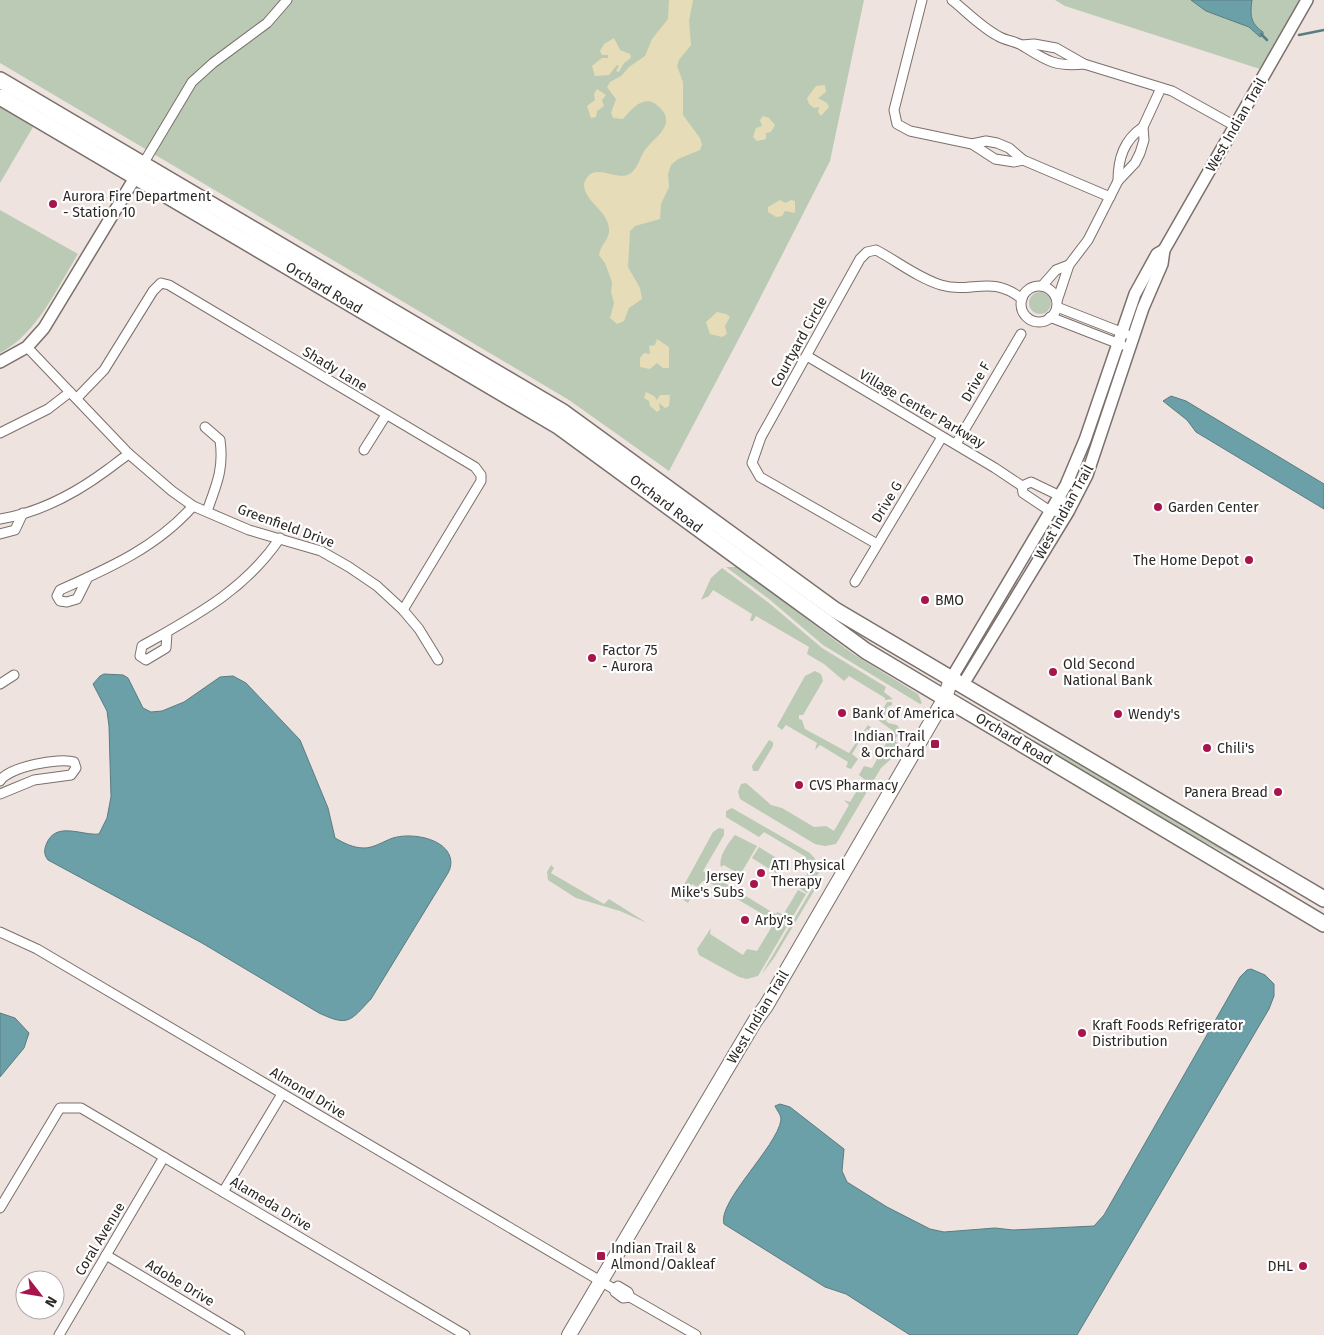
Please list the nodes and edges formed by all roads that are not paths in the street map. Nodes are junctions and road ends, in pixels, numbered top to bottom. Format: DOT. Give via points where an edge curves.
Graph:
graph roads {
  1 [pos="287,0"];
  2 [pos="922,0"];
  3 [pos="952,0"];
  4 [pos="1308,0"];
  5 [pos="1022,45"];
  6 [pos="1084,64"];
  7 [pos="0,80"];
  8 [pos="1161,88"];
  9 [pos="0,97"];
  10 [pos="1236,126"];
  11 [pos="1143,127"];
  12 [pos="972,144"];
  13 [pos="1023,160"];
  14 [pos="140,170"];
  15 [pos="1118,181"];
  16 [pos="1110,197"];
  17 [pos="1164,250"];
  18 [pos="1069,266"];
  19 [pos="1042,286"];
  20 [pos="1022,299"];
  21 [pos="1057,304"];
  22 [pos="1050,317"];
  23 [pos="1021,334"];
  24 [pos="1118,337"];
  25 [pos="1131,342"];
  26 [pos="27,347"];
  27 [pos="807,356"];
  28 [pos="0,362"];
  29 [pos="74,395"];
  30 [pos="386,415"];
  31 [pos="205,427"];
  32 [pos="0,433"];
  33 [pos="942,437"];
  34 [pos="956,444"];
  35 [pos="364,450"];
  36 [pos="129,454"];
  37 [pos="1022,486"];
  38 [pos="1060,496"];
  39 [pos="193,506"];
  40 [pos="207,511"];
  41 [pos="1050,511"];
  42 [pos="1068,512"];
  43 [pos="23,514"];
  44 [pos="0,520"];
  45 [pos="0,534"];
  46 [pos="280,538"];
  47 [pos="877,544"];
  48 [pos="88,577"];
  49 [pos="855,582"];
  50 [pos="404,610"];
  51 [pos="167,633"];
  52 [pos="438,660"];
  53 [pos="14,675"];
  54 [pos="956,683"];
  55 [pos="0,684"];
  56 [pos="945,698"];
  57 [pos="0,781"];
  58 [pos="0,794"];
  59 [pos="1324,899"];
  60 [pos="1324,924"];
  61 [pos="0,932"];
  62 [pos="282,1094"];
  63 [pos="164,1157"];
  64 [pos="223,1192"];
  65 [pos="0,1208"];
  66 [pos="106,1255"];
  67 [pos="600,1282"];
  68 [pos="59,1335"];
  69 [pos="240,1335"];
  70 [pos="465,1335"];
  71 [pos="569,1335"];
  72 [pos="696,1335"];
  1 -- 14 [label="street" via="267,23 212,63 192,82"];
  2 -- 12 [label="street" via="894,110 898,124 910,131"];
  3 -- 5 [label="street" via="988,30"];
  4 -- 10 [label="street, West Indian Trail"];
  5 -- 6 [label="street" via="1056,48"];
  5 -- 6 [label="street" via="1056,64"];
  6 -- 8 [label="street"];
  7 -- 14 [label="main road, Orchard Road"];
  8 -- 10 [label="street"];
  8 -- 11 [label="street"];
  9 -- 14 [label="main road, Orchard Road"];
  10 -- 17 [label="street, West Indian Trail"];
  11 -- 15 [label="street" via="1140,153"];
  11 -- 15 [label="street" via="1133,134 1123,150"];
  12 -- 13 [label="street" via="995,159"];
  12 -- 13 [label="street" via="998,143"];
  13 -- 16 [label="street"];
  14 -- 26 [label="street" via="44,328"];
  14 -- 54 [label="main road, Orchard Road" via="563,412 827,605"];
  14 -- 56 [label="main road, Orchard Road" via="558,426 831,627"];
  15 -- 16 [label="street"];
  16 -- 18 [label="street" via="1088,240"];
  17 -- 24 [label="street, West Indian Trail" via="1157,254 1145,272"];
  17 -- 25 [label="street, West Indian Trail" via="1162,264"];
  18 -- 19 [label="street" via="1056,270"];
  18 -- 21 [label="street" via="1059,288"];
  19 -- 20 [label="street" via="1030,288"];
  19 -- 21 [label="street" via="1050,289"];
  20 -- 22 [label="street" via="1021,307 1031,320 1039,322"];
  20 -- 27 [label="street, Courtyard Circle" via="1012,291 990,285 940,285 871,250 860,259"];
  21 -- 22 [label="street"];
  21 -- 24 [label="street"];
  22 -- 24 [label="street"];
  23 -- 34 [label="street, Drive F"];
  24 -- 25 [label="street"];
  24 -- 38 [label="street, West Indian Trail" via="1085,440"];
  25 -- 42 [label="street, West Indian Trail" via="1098,447"];
  26 -- 28 [label="street"];
  26 -- 29 [label="street, Greenfield Drive"];
  27 -- 33 [label="street, Village Center Parkway"];
  27 -- 47 [label="street, Courtyard Circle" via="753,453 753,468 760,477"];
  29 -- 30 [label="street, Shady Lane" via="104,370 152,291 160,284 169,285"];
  29 -- 32 [label="street"];
  29 -- 36 [label="street, Greenfield Drive"];
  30 -- 35 [label="street"];
  30 -- 50 [label="street, Shady Lane" via="475,467 481,475 478,486"];
  31 -- 40 [label="street" via="220,440 222,456 221,476"];
  33 -- 34 [label="street, Village Center Parkway"];
  33 -- 47 [label="street, Drive G"];
  34 -- 37 [label="street, Village Center Parkway"];
  36 -- 39 [label="street, Greenfield Drive"];
  36 -- 43 [label="street" via="70,492"];
  37 -- 38 [label="street, Village Center Parkway" via="1031,482"];
  37 -- 41 [label="street, Village Center Parkway" via="1023,493"];
  38 -- 41 [label="street, West Indian Trail"];
  38 -- 42 [label="street"];
  39 -- 40 [label="street, Greenfield Drive"];
  39 -- 48 [label="street" via="155,542"];
  40 -- 46 [label="street, Greenfield Drive" via="249,530"];
  41 -- 42 [label="street"];
  41 -- 54 [label="street, West Indian Trail" via="1004,589"];
  42 -- 54 [label="street, West Indian Trail"];
  43 -- 44 [label="street"];
  43 -- 45 [label="street" via="15,530"];
  46 -- 50 [label="street, Greenfield Drive" via="321,551 349,567"];
  46 -- 51 [label="street" via="263,563 241,582 202,612"];
  47 -- 49 [label="street, Drive G"];
  50 -- 52 [label="street, Greenfield Drive"];
  53 -- 55 [label="street"];
  54 -- 56 [label="main road, West Indian Trail"];
  54 -- 59 [label="main road, Orchard Road"];
  56 -- 60 [label="main road, Orchard Road"];
  56 -- 67 [label="main road, West Indian Trail" via="766,1006"];
  57 -- 58 [label="street" via="13,772 41,763 69,760 76,768 71,775 34,780"];
  61 -- 62 [label="street, Almond Drive" via="37,949"];
  62 -- 64 [label="street"];
  62 -- 67 [label="street, Almond Drive"];
  63 -- 64 [label="street, Alameda Drive"];
  63 -- 65 [label="street, Alameda Drive" via="81,1108 60,1108"];
  63 -- 66 [label="street, Coral Avenue"];
  64 -- 70 [label="street, Alameda Drive"];
  66 -- 68 [label="street, Coral Avenue"];
  66 -- 69 [label="street, Adobe Drive"];
  67 -- 71 [label="main road, West Indian Trail"];
  67 -- 72 [label="street, Almond Drive" via="623,1298 630,1297"];
}
